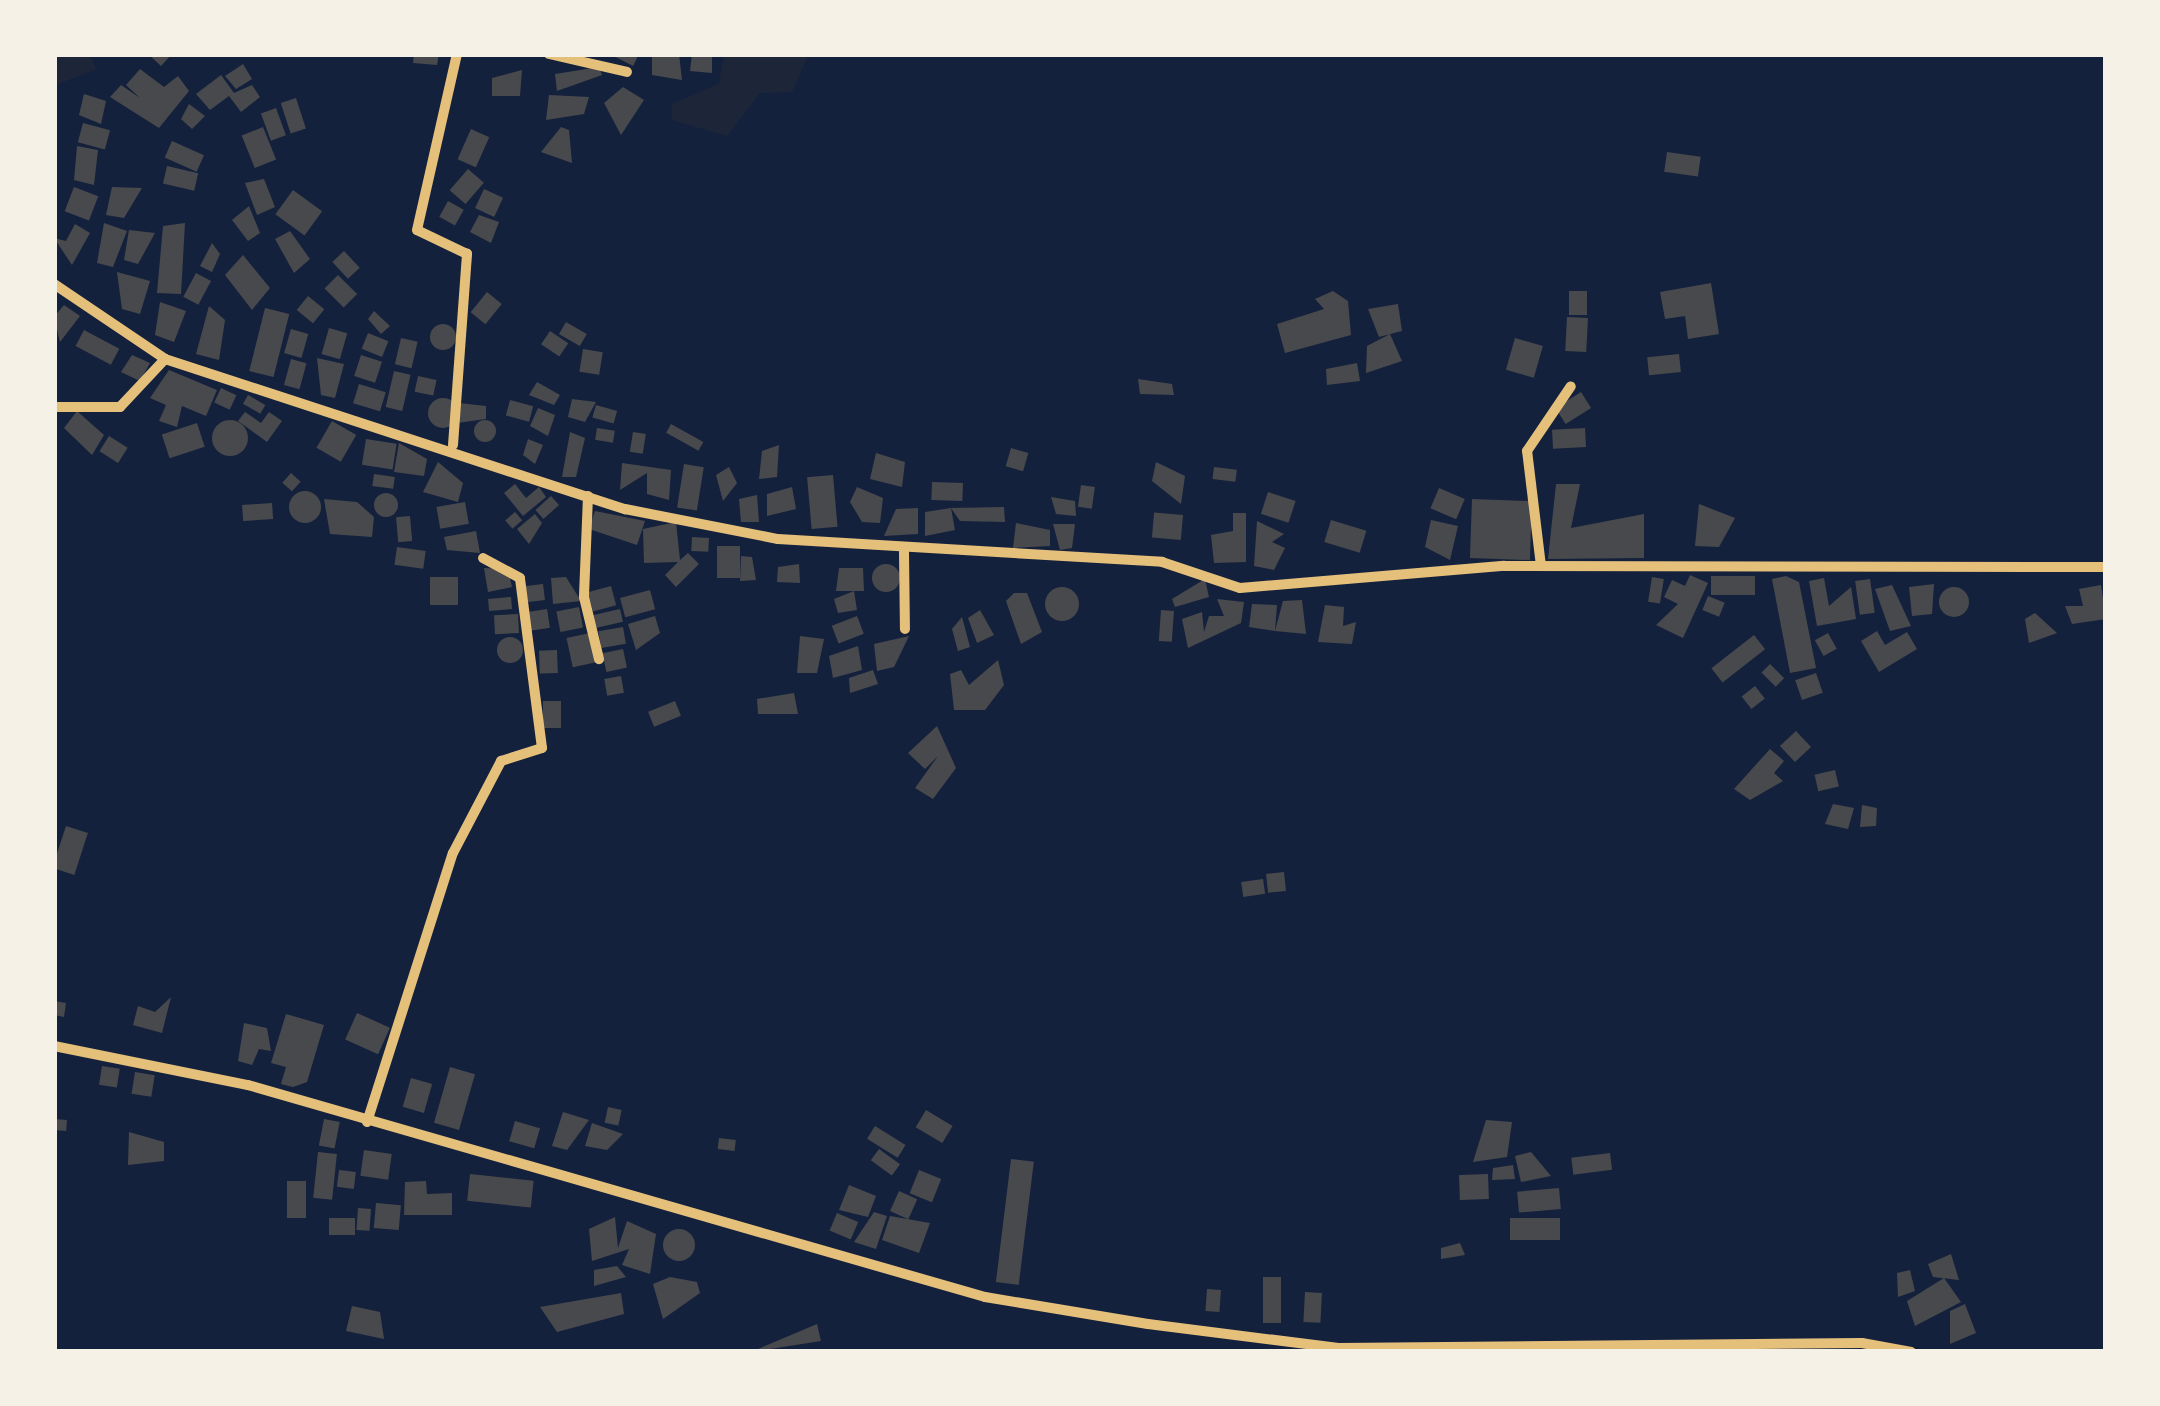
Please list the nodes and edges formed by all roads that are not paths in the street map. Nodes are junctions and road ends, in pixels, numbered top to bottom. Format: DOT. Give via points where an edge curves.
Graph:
graph roads {
  1 [pos="457,54"];
  2 [pos="549,54"];
  3 [pos="627,73"];
  4 [pos="54,284"];
  5 [pos="165,359"];
  6 [pos="1571,386"];
  7 [pos="54,406"];
  8 [pos="453,446"];
  9 [pos="588,496"];
  10 [pos="904,552"];
  11 [pos="483,559"];
  12 [pos="1541,566"];
  13 [pos="2106,567"];
  14 [pos="905,629"];
  15 [pos="599,659"];
  16 [pos="54,1046"];
  17 [pos="367,1122"];
  18 [pos="1911,1352"];
  1 -- 8 [label="street" via="417,230 467,254"];
  2 -- 3 [label="street"];
  4 -- 5 [label="street"];
  5 -- 7 [label="street" via="120,407"];
  5 -- 8 [label="street"];
  6 -- 12 [label="street" via="1527,452"];
  8 -- 9 [label="street"];
  9 -- 10 [label="street" via="778,539"];
  9 -- 15 [label="street" via="584,597"];
  10 -- 12 [label="street" via="1162,562 1240,588"];
  10 -- 14 [label="street"];
  11 -- 17 [label="street" via="520,578 542,748 501,761 453,854"];
  12 -- 13 [label="street" via="1890,575"];
  16 -- 17 [label="street"];
  17 -- 18 [label="street" via="928,1282 1148,1324 1337,1348 1862,1343"];
}
